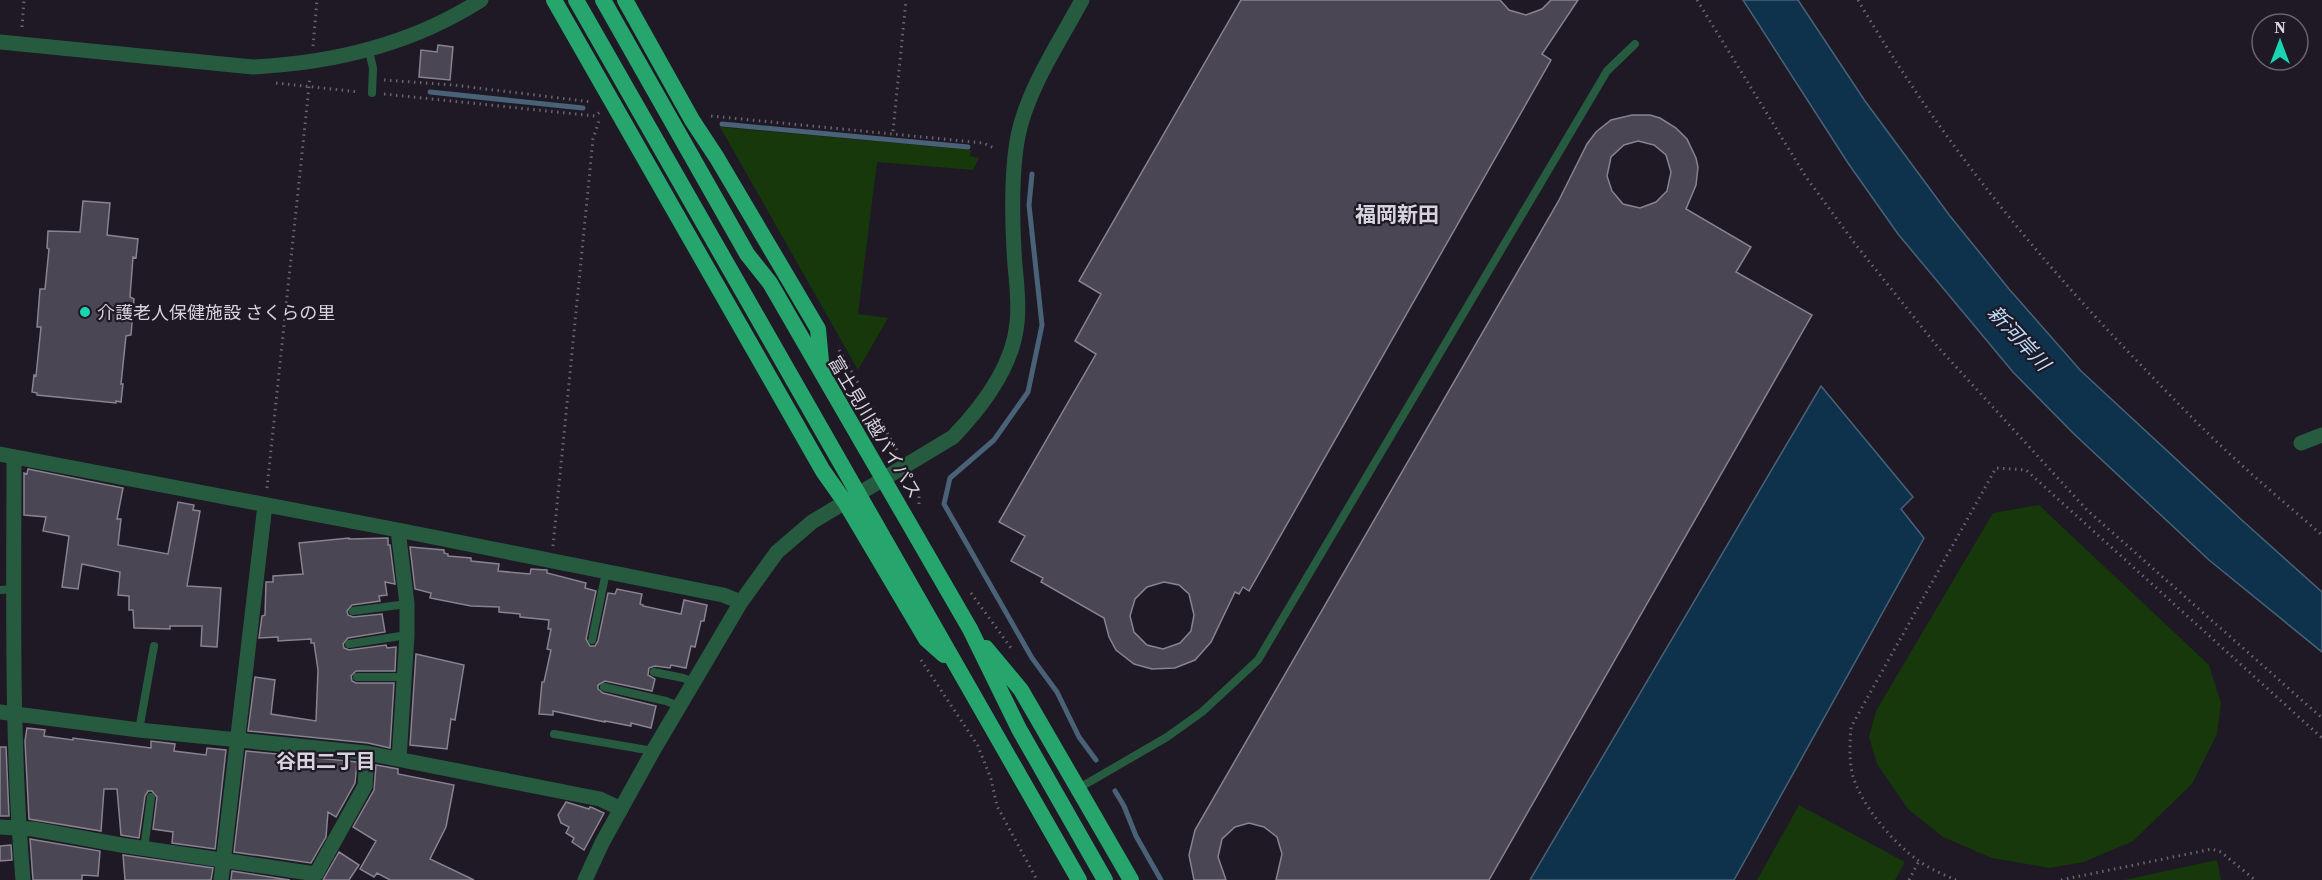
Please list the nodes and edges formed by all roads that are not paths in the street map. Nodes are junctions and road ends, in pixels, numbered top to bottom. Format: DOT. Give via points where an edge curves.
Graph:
graph roads {
  1 [pos="481,0"];
  2 [pos="554,0"];
  3 [pos="576,0"];
  4 [pos="603,0"];
  5 [pos="625,0"];
  6 [pos="1082,0"];
  7 [pos="0,42"];
  8 [pos="1635,44"];
  9 [pos="369,51"];
  10 [pos="372,93"];
  11 [pos="822,376"];
  12 [pos="2322,435"];
  13 [pos="2301,443"];
  14 [pos="7,456"];
  15 [pos="884,479"];
  16 [pos="852,498"];
  17 [pos="265,505"];
  18 [pos="398,530"];
  19 [pos="606,572"];
  20 [pos="7,589"];
  21 [pos="741,602"];
  22 [pos="406,604"];
  23 [pos="353,611"];
  24 [pos="969,629"];
  25 [pos="407,635"];
  26 [pos="592,640"];
  27 [pos="349,644"];
  28 [pos="154,646"];
  29 [pos="654,672"];
  30 [pos="357,677"];
  31 [pos="406,677"];
  32 [pos="694,682"];
  33 [pos="604,687"];
  34 [pos="679,706"];
  35 [pos="8,712"];
  36 [pos="139,730"];
  37 [pos="554,734"];
  38 [pos="237,740"];
  39 [pos="653,751"];
  40 [pos="367,753"];
  41 [pos="399,759"];
  42 [pos="1079,788"];
  43 [pos="151,797"];
  44 [pos="621,809"];
  45 [pos="0,828"];
  46 [pos="18,828"];
  47 [pos="144,849"];
  48 [pos="223,861"];
  49 [pos="23,880"];
  50 [pos="221,880"];
  51 [pos="585,880"];
  52 [pos="1079,880"];
  53 [pos="1105,880"];
  54 [pos="1131,880"];
  1 -- 9 [label="street" via="435,25"];
  2 -- 16 [label="highway" via="823,471"];
  3 -- 16 [label="highway"];
  4 -- 11 [label="highway, 富士見川越バイパス" via="747,254 770,283"];
  5 -- 11 [label="highway" via="818,329"];
  6 -- 15 [label="street" via="1028,104 1018,135 1013,171 1017,324 1006,362 983,402 953,437"];
  7 -- 9 [label="street" via="253,68 311,63"];
  8 -- 42 [label="lane" via="1607,71 1258,660 1176,731"];
  9 -- 10 [label="lane"];
  11 -- 15 [label="highway, 富士見川越バイパス"];
  12 -- 13 [label="street"];
  14 -- 17 [label="street"];
  14 -- 20 [label="street"];
  15 -- 16 [label="street"];
  15 -- 24 [label="highway, 富士見川越バイパス"];
  16 -- 21 [label="street" via="812,522 777,552"];
  16 -- 52 [label="highway" via="926,639 956,665"];
  17 -- 18 [label="street"];
  17 -- 38 [label="street"];
  18 -- 19 [label="street"];
  18 -- 22 [label="street"];
  19 -- 21 [label="street"];
  19 -- 26 [label="lane"];
  20 -- 35 [label="street"];
  21 -- 32 [label="street"];
  22 -- 23 [label="lane"];
  22 -- 25 [label="street"];
  24 -- 42 [label="highway" via="1021,690"];
  24 -- 53 [label="highway, 富士見川越バイパス" via="1019,729"];
  25 -- 27 [label="lane"];
  25 -- 31 [label="street"];
  28 -- 36 [label="lane"];
  29 -- 32 [label="lane"];
  30 -- 31 [label="lane"];
  31 -- 41 [label="street"];
  32 -- 34 [label="street"];
  33 -- 34 [label="lane"];
  34 -- 39 [label="street"];
  35 -- 36 [label="street"];
  35 -- 46 [label="street"];
  36 -- 38 [label="street"];
  37 -- 39 [label="lane"];
  38 -- 40 [label="street"];
  38 -- 48 [label="street"];
  39 -- 44 [label="street"];
  40 -- 41 [label="street"];
  40 -- 48 [label="street" via="365,786 316,874"];
  41 -- 44 [label="street" via="600,799"];
  42 -- 54 [label="highway"];
  43 -- 47 [label="lane"];
  44 -- 51 [label="street"];
  45 -- 46 [label="street"];
  46 -- 47 [label="street"];
  46 -- 49 [label="street"];
  47 -- 48 [label="street"];
  48 -- 50 [label="street"];
}
